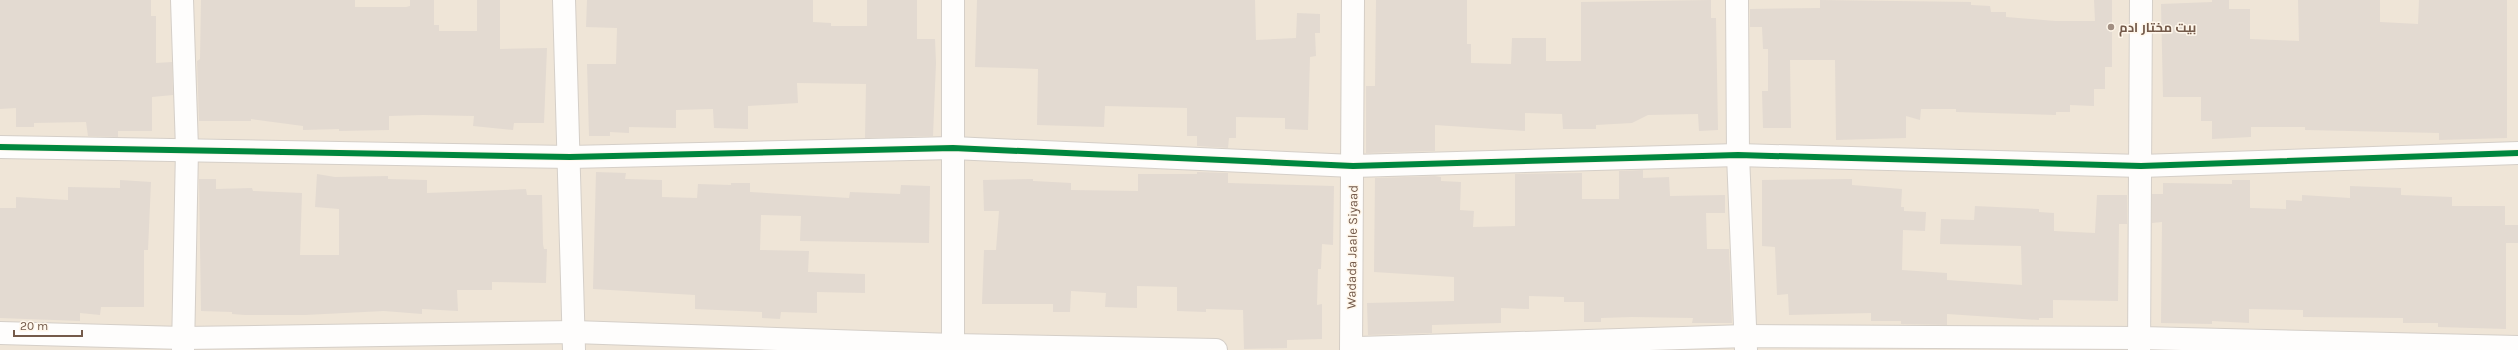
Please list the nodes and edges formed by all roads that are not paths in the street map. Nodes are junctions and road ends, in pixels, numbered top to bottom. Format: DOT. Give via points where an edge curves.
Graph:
graph roads {
  1 [pos="182,0"];
  2 [pos="564,0"];
  3 [pos="953,0"];
  4 [pos="1353,0"];
  5 [pos="1737,0"];
  6 [pos="2141,0"];
  7 [pos="0,147"];
  8 [pos="953,148"];
  9 [pos="187,149"];
  10 [pos="2518,153"];
  11 [pos="1738,155"];
  12 [pos="570,157"];
  13 [pos="1353,166"];
  14 [pos="2141,166"];
  15 [pos="0,332"];
  16 [pos="574,341"];
  17 [pos="1746,343"];
  18 [pos="183,344"];
  19 [pos="2139,344"];
  20 [pos="2518,347"];
  21 [pos="953,348"];
  22 [pos="1216,350"];
  23 [pos="1351,350"];
  24 [pos="1357,350"];
  1 -- 9 [label="street"];
  2 -- 12 [label="street"];
  3 -- 8 [label="street"];
  4 -- 13 [label="street, Wadada Jaale Siyaad"];
  5 -- 11 [label="street"];
  6 -- 14 [label="street"];
  7 -- 9 [label="street"];
  8 -- 12 [label="street"];
  8 -- 13 [label="street"];
  8 -- 21 [label="street"];
  9 -- 12 [label="street"];
  9 -- 18 [label="street"];
  10 -- 14 [label="street"];
  11 -- 13 [label="street"];
  11 -- 14 [label="street"];
  11 -- 17 [label="street"];
  12 -- 16 [label="street"];
  13 -- 23 [label="street, Wadada Jaale Siyaad"];
  14 -- 19 [label="street"];
  15 -- 18 [label="street"];
  16 -- 18 [label="street"];
  16 -- 21 [label="street"];
  17 -- 19 [label="street"];
  17 -- 24 [label="street"];
  19 -- 20 [label="street"];
  21 -- 22 [label="street"];
}
